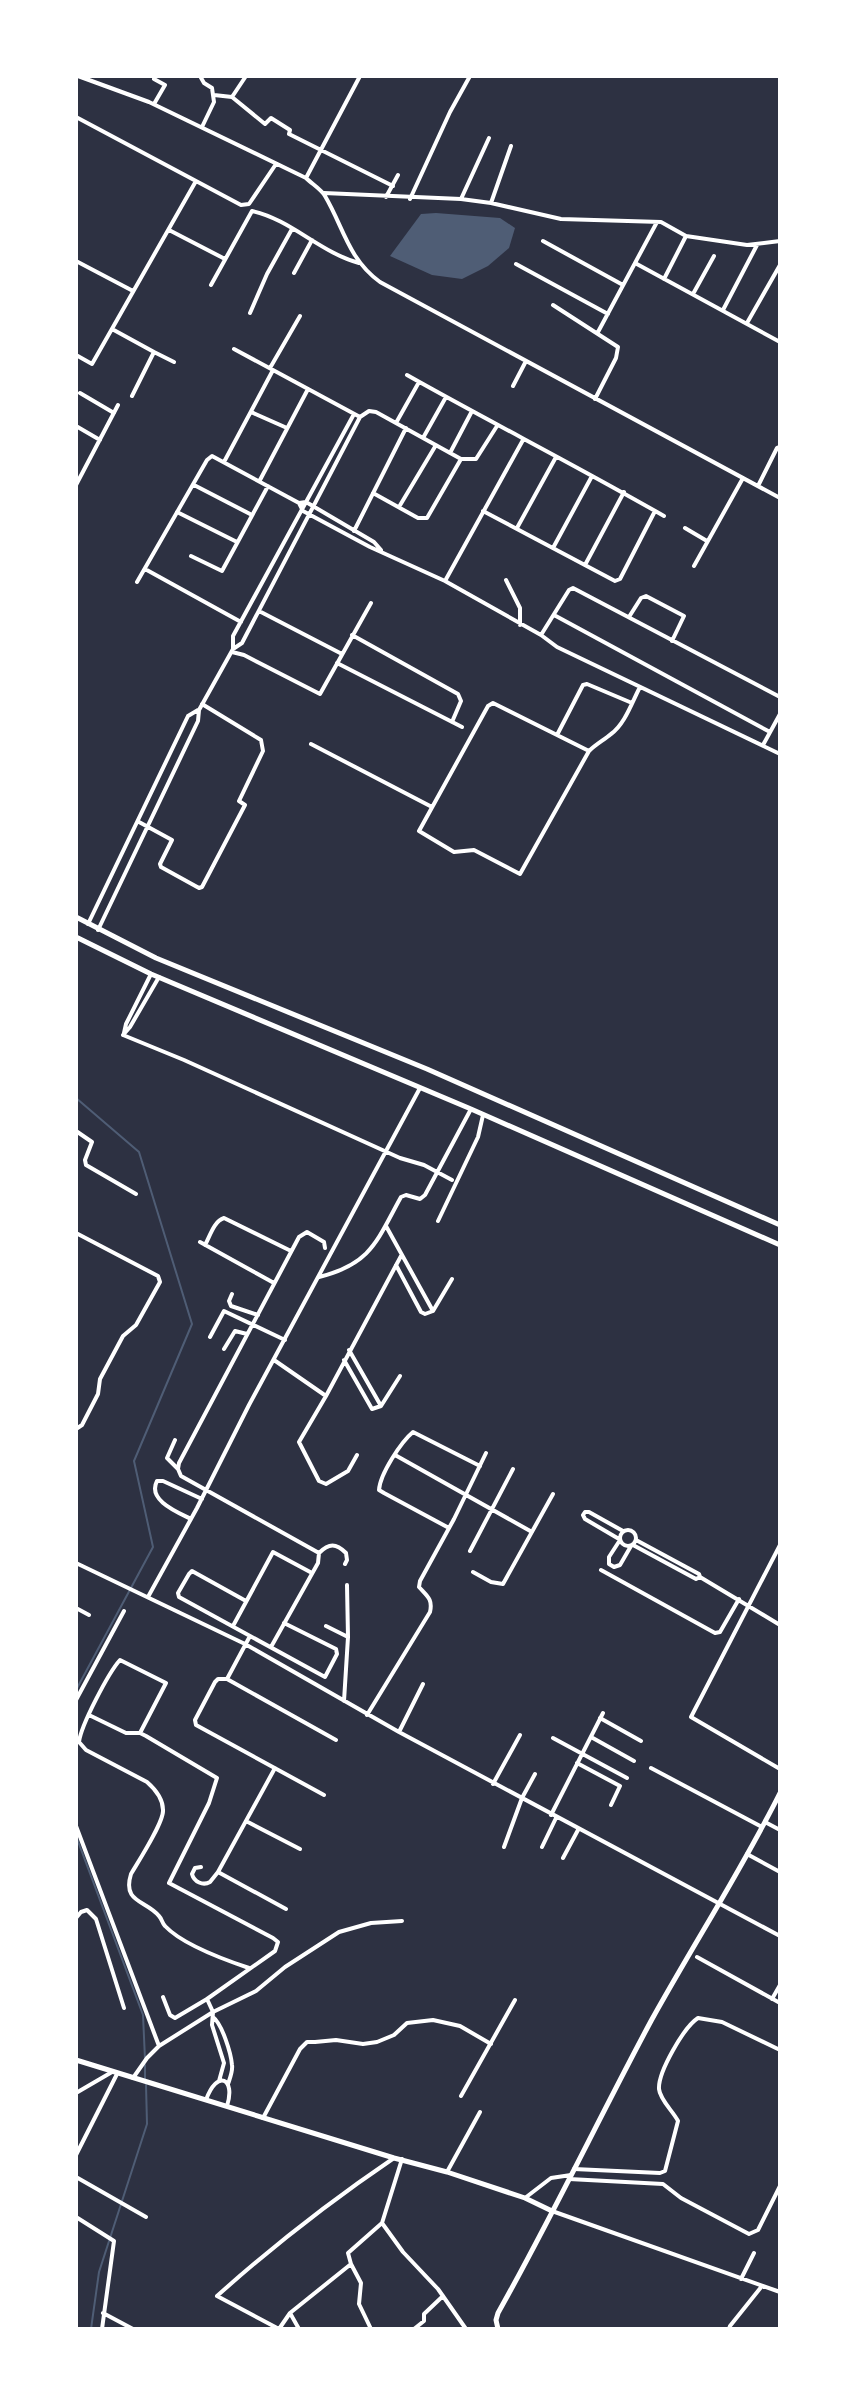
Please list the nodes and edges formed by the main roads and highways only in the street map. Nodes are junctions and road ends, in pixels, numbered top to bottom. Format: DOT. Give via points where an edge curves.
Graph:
graph roads {
  1 [pos="76,917"];
  2 [pos="76,937"];
  3 [pos="780,1225"];
  4 [pos="780,1245"];
  5 [pos="780,1793"];
  6 [pos="77,2060"];
  7 [pos="552,2211"];
  8 [pos="498,2329"];
  1 -- 3 [label="main road" via="156,958 453,1079"];
  2 -- 4 [label="main road"];
  5 -- 7 [label="main road"];
  6 -- 7 [label="main road" via="447,2172"];
  7 -- 8 [label="main road" via="498,2313"];
}
